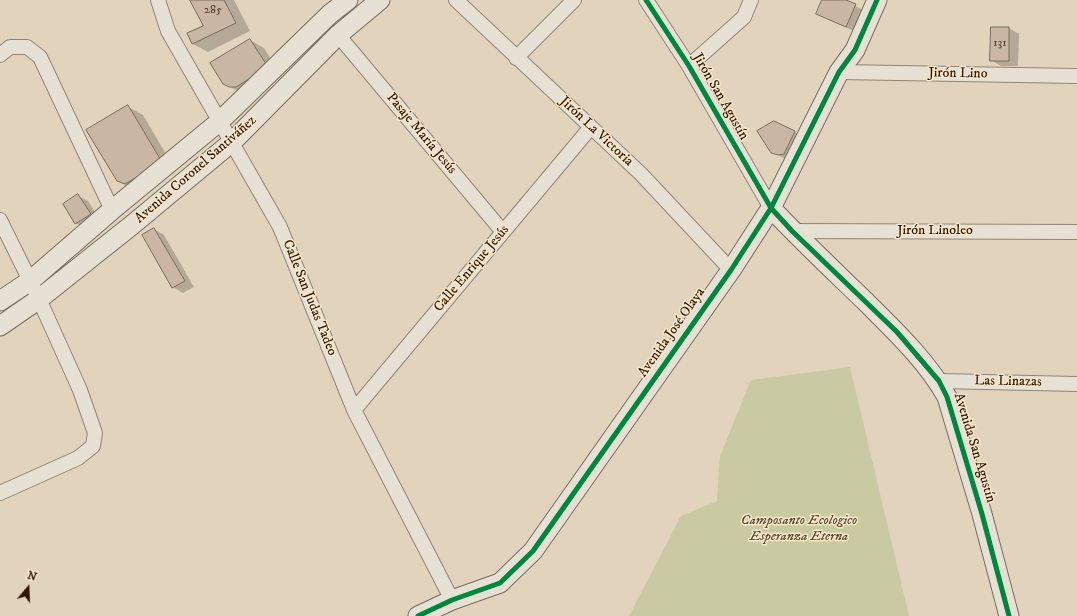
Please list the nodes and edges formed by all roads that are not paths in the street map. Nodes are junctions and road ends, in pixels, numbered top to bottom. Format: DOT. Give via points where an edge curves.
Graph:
graph roads {
  1 [pos="158,0"];
  2 [pos="348,0"];
  3 [pos="380,0"];
  4 [pos="456,0"];
  5 [pos="574,0"];
  6 [pos="646,0"];
  7 [pos="752,0"];
  8 [pos="877,0"];
  9 [pos="338,35"];
  10 [pos="0,55"];
  11 [pos="516,58"];
  12 [pos="688,66"];
  13 [pos="839,72"];
  14 [pos="1077,76"];
  15 [pos="219,122"];
  16 [pos="591,127"];
  17 [pos="232,142"];
  18 [pos="771,208"];
  19 [pos="112,210"];
  20 [pos="0,220"];
  21 [pos="792,231"];
  22 [pos="503,232"];
  23 [pos="1077,232"];
  24 [pos="731,270"];
  25 [pos="30,281"];
  26 [pos="39,299"];
  27 [pos="0,301"];
  28 [pos="0,326"];
  29 [pos="939,381"];
  30 [pos="1077,384"];
  31 [pos="354,410"];
  32 [pos="0,493"];
  33 [pos="452,600"];
  34 [pos="418,616"];
  35 [pos="1009,616"];
  1 -- 15 [label="street, Calle San Judas Tadeo" via="168,31"];
  2 -- 15 [label="street, Avenida Coronel Santiváñez" via="330,14"];
  3 -- 9 [label="street, Avenida Coronel Santiváñez"];
  4 -- 11 [label="street, Jirón La Victoria"];
  5 -- 11 [label="street"];
  6 -- 12 [label="street, Jirón San Agustín"];
  7 -- 12 [label="street" via="744,17"];
  8 -- 13 [label="street, Avenida José Olaya" via="855,50"];
  9 -- 17 [label="street, Avenida Coronel Santiváñez"];
  9 -- 22 [label="street, Pasaje María Jesús"];
  10 -- 19 [label="street" via="10,47 28,47 40,56"];
  11 -- 16 [label="street, Jirón La Victoria"];
  12 -- 18 [label="street, Jirón San Agustín"];
  13 -- 14 [label="street, Jirón Lino"];
  13 -- 18 [label="street, Avenida José Olaya"];
  15 -- 17 [label="street, Calle San Judas Tadeo"];
  15 -- 19 [label="street, Avenida Coronel Santiváñez"];
  16 -- 22 [label="street, Calle Enrique Jesús"];
  16 -- 24 [label="street, Jirón La Victoria" via="641,174"];
  17 -- 26 [label="street, Avenida Coronel Santiváñez"];
  17 -- 31 [label="street, Calle San Judas Tadeo" via="280,227"];
  18 -- 21 [label="street, Avenida San Agustín"];
  18 -- 24 [label="street, Avenida José Olaya"];
  19 -- 25 [label="street, Avenida Coronel Santiváñez"];
  20 -- 25 [label="street"];
  21 -- 23 [label="street, Jirón Linoleo"];
  21 -- 29 [label="street, Avenida San Agustín" via="897,332"];
  22 -- 31 [label="street, Calle Enrique Jesús"];
  24 -- 33 [label="street, Avenida José Olaya" via="533,551 500,583"];
  25 -- 26 [label="street"];
  25 -- 27 [label="street, Avenida Coronel Santiváñez"];
  26 -- 28 [label="street, Avenida Coronel Santiváñez"];
  26 -- 32 [label="street" via="80,390 95,432 93,446 78,458"];
  29 -- 30 [label="street, Las Linazas"];
  29 -- 35 [label="street, Avenida San Agustín" via="947,397 982,514"];
  31 -- 33 [label="street, Calle San Judas Tadeo"];
  33 -- 34 [label="street, Avenida José Olaya"];
}
